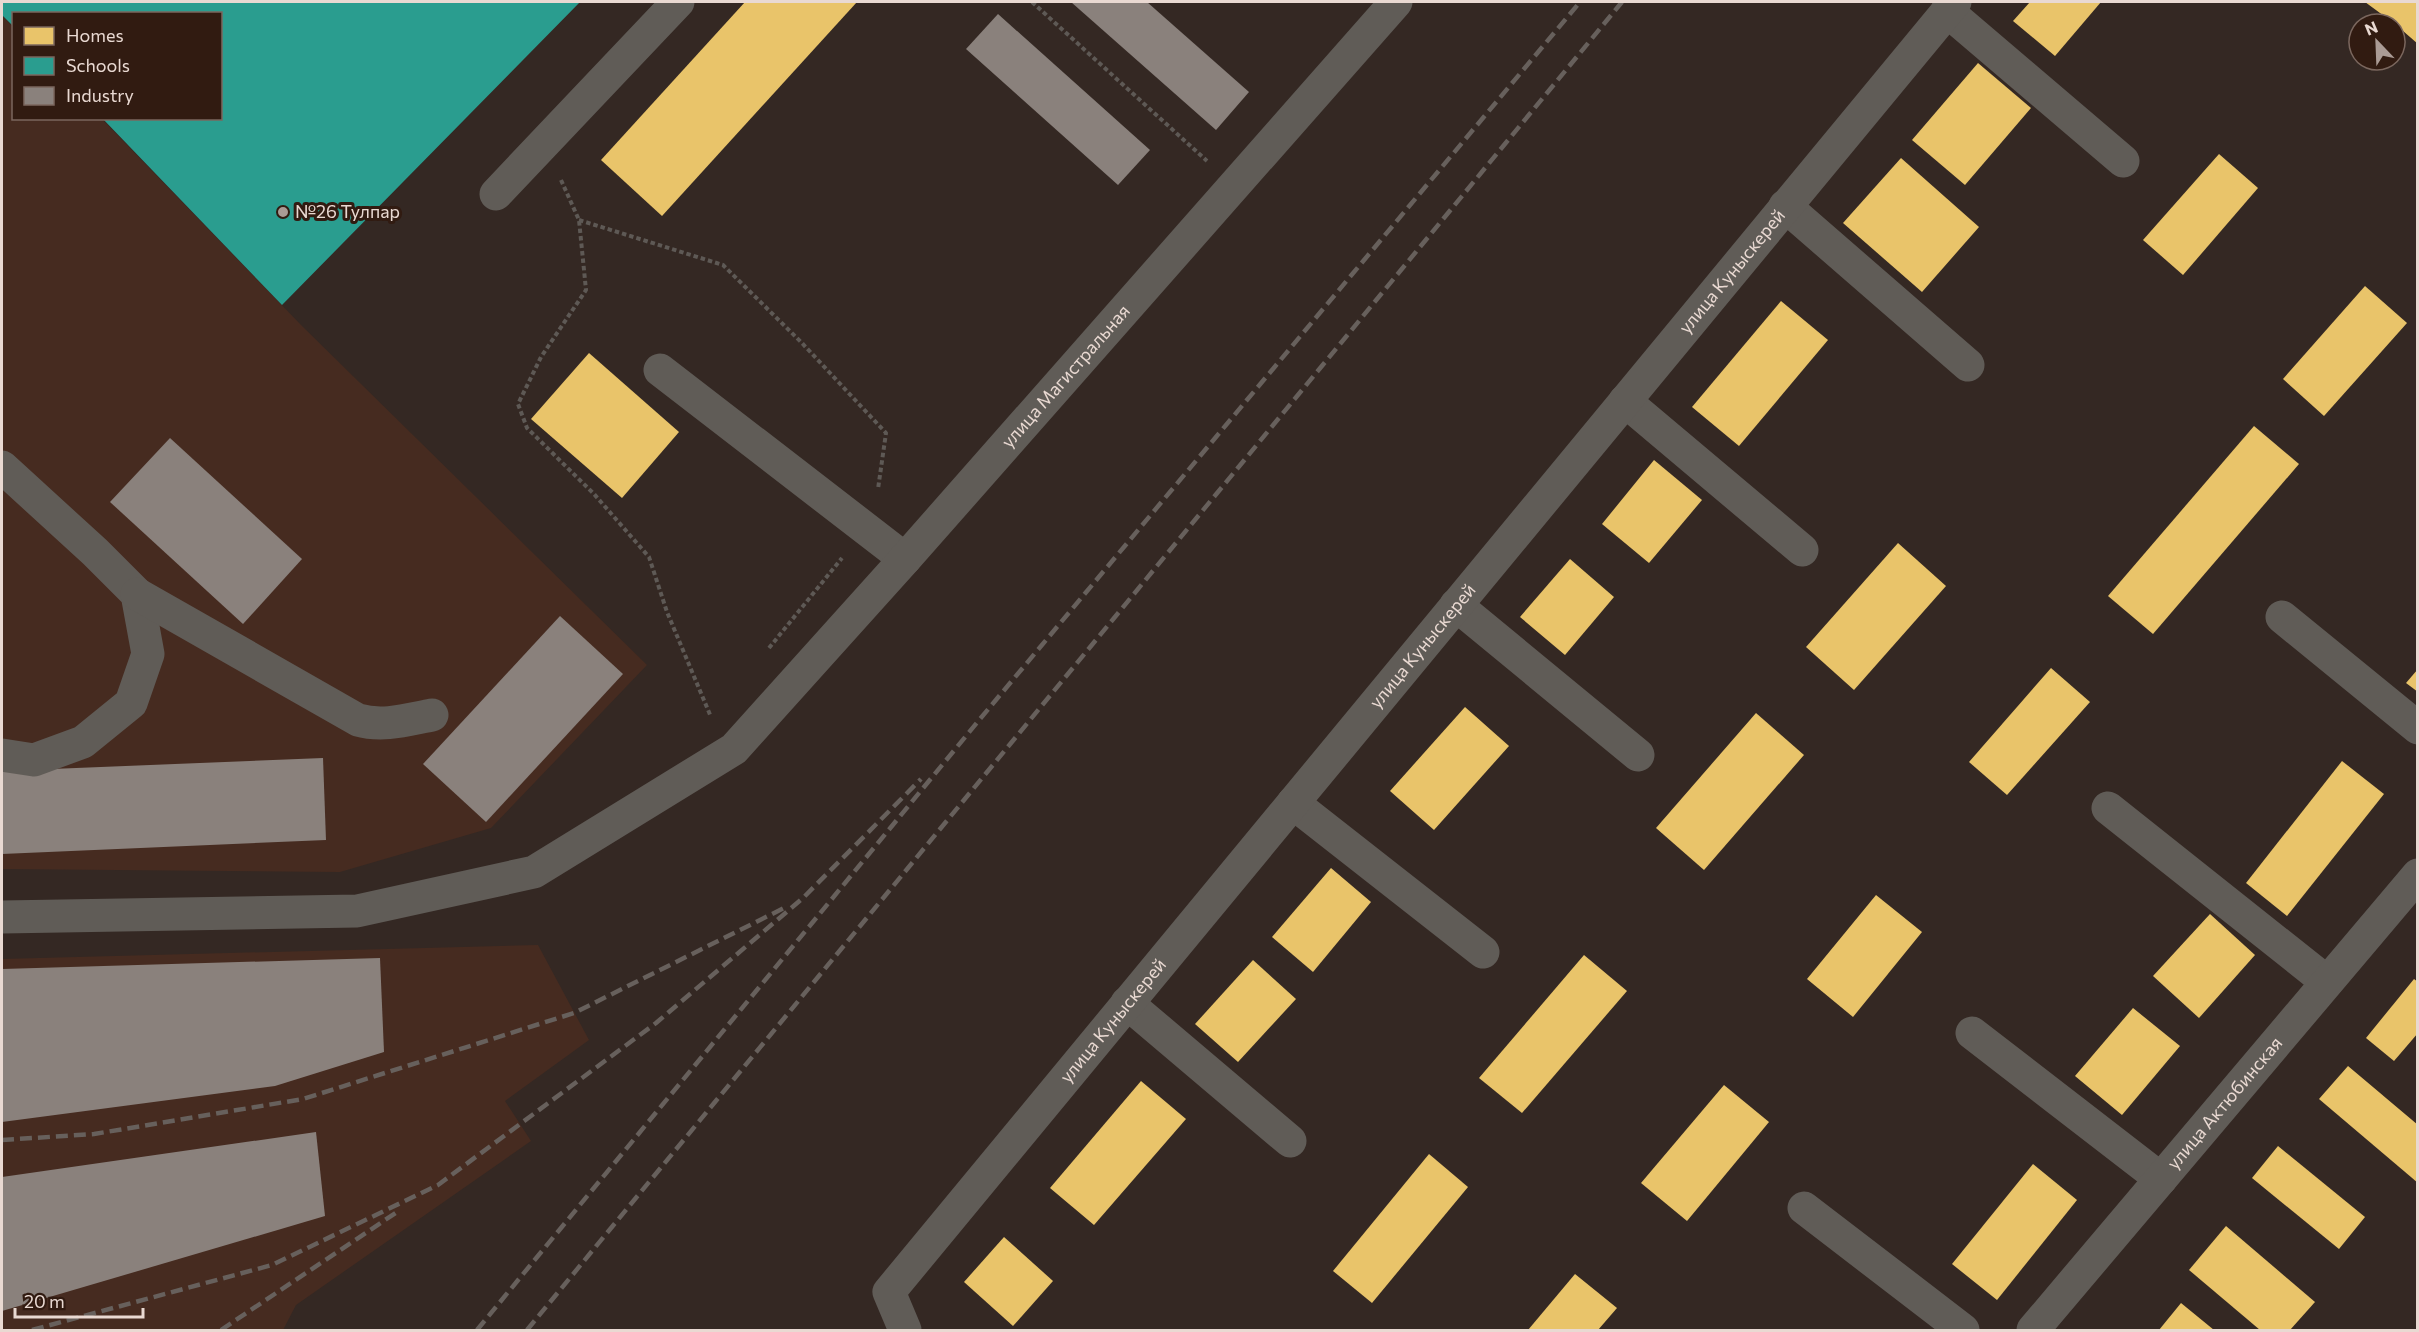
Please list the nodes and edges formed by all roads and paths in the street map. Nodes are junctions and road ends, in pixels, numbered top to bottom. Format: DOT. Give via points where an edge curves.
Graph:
graph roads {
  1 [pos="678,2"];
  2 [pos="1032,2"];
  3 [pos="1396,2"];
  4 [pos="1951,6"];
  5 [pos="545,143"];
  6 [pos="2122,161"];
  7 [pos="1233,185"];
  8 [pos="496,194"];
  9 [pos="1785,206"];
  10 [pos="1968,364"];
  11 [pos="660,369"];
  12 [pos="1625,401"];
  13 [pos="2,467"];
  14 [pos="1802,550"];
  15 [pos="905,559"];
  16 [pos="137,594"];
  17 [pos="1456,605"];
  18 [pos="2282,617"];
  19 [pos="432,715"];
  20 [pos="2418,728"];
  21 [pos="734,749"];
  22 [pos="2,755"];
  23 [pos="1638,755"];
  24 [pos="1293,802"];
  25 [pos="2108,808"];
  26 [pos="2412,892"];
  27 [pos="2,917"];
  28 [pos="1483,952"];
  29 [pos="2327,982"];
  30 [pos="1127,1004"];
  31 [pos="1972,1033"];
  32 [pos="1290,1141"];
  33 [pos="2161,1179"];
  34 [pos="1804,1208"];
  35 [pos="905,1330"];
  36 [pos="1963,1330"];
  37 [pos="2033,1330"];
  1 -- 5 [label="street"];
  2 -- 7 [label="path"];
  3 -- 7 [label="street, улица Магистральная"];
  4 -- 6 [label="street"];
  4 -- 9 [label="street, улица Куныскерей"];
  5 -- 8 [label="street"];
  5 -- 21 [label="path" via="579,220 586,290 541,357 518,404 527,428 594,494 649,557 667,612 712,718"];
  7 -- 15 [label="street, улица Магистральная"];
  9 -- 10 [label="street"];
  9 -- 12 [label="street, улица Куныскерей"];
  11 -- 15 [label="street"];
  12 -- 14 [label="street"];
  12 -- 17 [label="street, улица Куныскерей"];
  13 -- 16 [label="street"];
  15 -- 21 [label="street, улица Магистральная"];
  16 -- 19 [label="street" via="357,720 374,725"];
  16 -- 22 [label="street" via="148,654 130,704 83,742 34,760"];
  17 -- 23 [label="street"];
  17 -- 24 [label="street, улица Куныскерей"];
  18 -- 20 [label="street"];
  21 -- 27 [label="street, улица Магистральная" via="534,872 357,911"];
  24 -- 28 [label="street"];
  24 -- 30 [label="street, улица Куныскерей"];
  25 -- 29 [label="street"];
  26 -- 29 [label="street, улица Актюбинская"];
  29 -- 33 [label="street, улица Актюбинская"];
  30 -- 32 [label="street"];
  30 -- 35 [label="street, улица Куныскерей" via="889,1292"];
  31 -- 33 [label="street"];
  33 -- 37 [label="street, улица Актюбинская"];
  34 -- 36 [label="street"];
}
